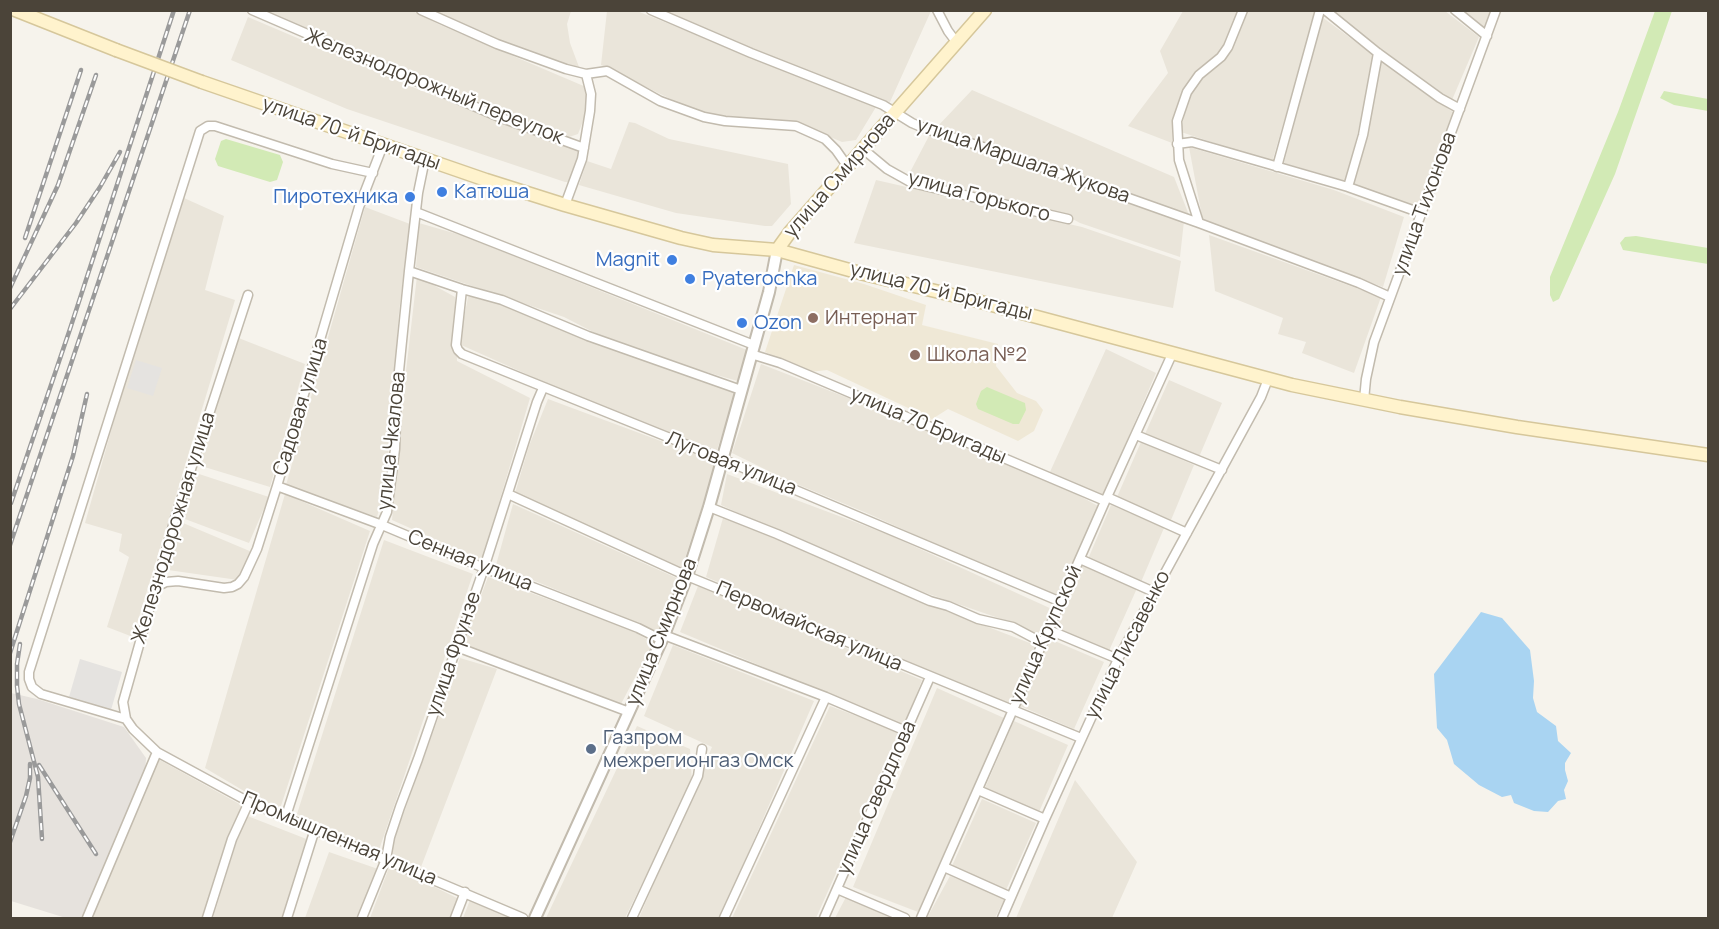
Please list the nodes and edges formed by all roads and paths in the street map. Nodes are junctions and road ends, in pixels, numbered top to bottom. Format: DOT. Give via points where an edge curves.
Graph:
graph roads {
  1 [pos="15,10"];
  2 [pos="252,10"];
  3 [pos="421,10"];
  4 [pos="651,10"];
  5 [pos="937,10"];
  6 [pos="985,10"];
  7 [pos="1243,10"];
  8 [pos="1320,10"];
  9 [pos="1325,10"];
  10 [pos="1455,10"];
  11 [pos="1497,10"];
  12 [pos="1487,36"];
  13 [pos="957,43"];
  14 [pos="1378,53"];
  15 [pos="586,74"];
  16 [pos="1460,109"];
  17 [pos="896,112"];
  18 [pos="1178,144"];
  19 [pos="383,145"];
  20 [pos="584,148"];
  21 [pos="863,149"];
  22 [pos="425,159"];
  23 [pos="848,167"];
  24 [pos="1277,167"];
  25 [pos="373,173"];
  26 [pos="1348,187"];
  27 [pos="565,205"];
  28 [pos="416,212"];
  29 [pos="1421,213"];
  30 [pos="1068,219"];
  31 [pos="1199,223"];
  32 [pos="777,250"];
  33 [pos="409,271"];
  34 [pos="462,290"];
  35 [pos="248,295"];
  36 [pos="1390,297"];
  37 [pos="752,350"];
  38 [pos="1173,352"];
  39 [pos="1268,379"];
  40 [pos="543,388"];
  41 [pos="741,390"];
  42 [pos="1365,400"];
  43 [pos="1136,435"];
  44 [pos="1708,455"];
  45 [pos="722,459"];
  46 [pos="1222,470"];
  47 [pos="278,486"];
  48 [pos="508,494"];
  49 [pos="1106,499"];
  50 [pos="709,507"];
  51 [pos="382,525"];
  52 [pos="1187,533"];
  53 [pos="1080,559"];
  54 [pos="484,568"];
  55 [pos="687,576"];
  56 [pos="156,587"];
  57 [pos="1154,592"];
  58 [pos="1060,602"];
  59 [pos="1048,630"];
  60 [pos="663,638"];
  61 [pos="1043,642"];
  62 [pos="457,647"];
  63 [pos="1118,659"];
  64 [pos="930,677"];
  65 [pos="826,697"];
  66 [pos="1013,711"];
  67 [pos="630,712"];
  68 [pos="126,719"];
  69 [pos="906,730"];
  70 [pos="1081,738"];
  71 [pos="702,749"];
  72 [pos="157,752"];
  73 [pos="978,790"];
  74 [pos="249,802"];
  75 [pos="286,816"];
  76 [pos="1045,819"];
  77 [pos="315,829"];
  78 [pos="386,860"];
  79 [pos="944,867"];
  80 [pos="837,889"];
  81 [pos="465,892"];
  82 [pos="1011,897"];
  83 [pos="87,918"];
  84 [pos="207,918"];
  85 [pos="287,918"];
  86 [pos="362,918"];
  87 [pos="455,918"];
  88 [pos="523,918"];
  89 [pos="535,918"];
  90 [pos="632,918"];
  91 [pos="724,918"];
  92 [pos="824,918"];
  93 [pos="905,918"];
  94 [pos="921,918"];
  95 [pos="1002,918"];
  1 -- 19 [label="main road, улица 70-й Бригады, bridge" via="202,82"];
  2 -- 20 [label="street, Железнодорожный переулок" via="499,117"];
  3 -- 15 [label="street" via="497,44"];
  4 -- 17 [label="street, улица Маршала Жукова"];
  5 -- 13 [label="street"];
  6 -- 13 [label="main road, улица Смирнова"];
  7 -- 18 [label="street" via="1228,47 1187,92 1178,121"];
  8 -- 24 [label="street"];
  9 -- 14 [label="street"];
  10 -- 12 [label="street"];
  11 -- 12 [label="street, улица Тихонова"];
  12 -- 16 [label="street, улица Тихонова"];
  13 -- 17 [label="main road, улица Смирнова"];
  14 -- 16 [label="street"];
  14 -- 26 [label="street" via="1363,135"];
  15 -- 20 [label="street" via="591,94"];
  15 -- 23 [label="street" via="607,71 660,100 704,117 796,126 825,139"];
  16 -- 29 [label="street, улица Тихонова"];
  17 -- 21 [label="main road, улица Смирнова"];
  17 -- 31 [label="street, улица Маршала Жукова" via="926,129"];
  18 -- 24 [label="street" via="1192,142"];
  18 -- 31 [label="street" via="1182,173"];
  19 -- 22 [label="main road, улица 70-й Бригады"];
  19 -- 25 [label="street, Садовая улица"];
  20 -- 27 [label="street"];
  21 -- 23 [label="main road, улица Смирнова"];
  21 -- 30 [label="street, улица Горького" via="912,183"];
  22 -- 27 [label="main road, улица 70-й Бригады"];
  22 -- 28 [label="street, улица Чкалова"];
  23 -- 32 [label="main road, улица Смирнова"];
  24 -- 26 [label="street"];
  25 -- 47 [label="street, Садовая улица" via="359,207"];
  25 -- 68 [label="street" via="332,164 215,126 200,131 29,679 41,694"];
  26 -- 29 [label="street"];
  27 -- 32 [label="main road, улица 70-й Бригады" via="713,245"];
  28 -- 33 [label="street, улица Чкалова"];
  28 -- 37 [label="street, улица 70 Бригады"];
  29 -- 36 [label="street, улица Тихонова"];
  31 -- 36 [label="street, улица Маршала Жукова"];
  32 -- 37 [label="street, улица Смирнова"];
  32 -- 38 [label="main road, улица 70-й Бригады"];
  33 -- 34 [label="street"];
  33 -- 51 [label="street, улица Чкалова" via="395,449"];
  34 -- 40 [label="street, Луговая улица" via="458,350"];
  34 -- 41 [label="street" via="502,300 588,336"];
  35 -- 56 [label="street, Железнодорожная улица"];
  36 -- 42 [label="street, улица Тихонова" via="1370,357"];
  37 -- 41 [label="street, улица Смирнова"];
  37 -- 49 [label="street, улица 70 Бригады"];
  38 -- 39 [label="main road, улица 70-й Бригады"];
  38 -- 43 [label="street, улица Крупской"];
  39 -- 42 [label="main road, улица 70-й Бригады"];
  39 -- 46 [label="street, улица Лисавенко"];
  40 -- 45 [label="street, Луговая улица"];
  40 -- 48 [label="street, улица Фрунзе"];
  41 -- 45 [label="street, улица Смирнова"];
  42 -- 44 [label="main road, улица 70-й Бригады"];
  43 -- 46 [label="street"];
  43 -- 49 [label="street, улица Крупской"];
  45 -- 50 [label="street, улица Смирнова"];
  45 -- 58 [label="street, Луговая улица"];
  46 -- 52 [label="street, улица Лисавенко"];
  47 -- 51 [label="street, Сенная улица"];
  47 -- 56 [label="street, Садовая улица" via="257,549 238,584 224,588 177,580"];
  48 -- 54 [label="street, улица Фрунзе"];
  48 -- 55 [label="street, Первомайская улица"];
  49 -- 52 [label="street, улица 70 Бригады"];
  49 -- 53 [label="street, улица Крупской"];
  50 -- 55 [label="street, улица Смирнова"];
  50 -- 61 [label="street" via="930,601 1013,627"];
  51 -- 54 [label="street, Сенная улица"];
  51 -- 75 [label="street, улица Чкалова"];
  52 -- 57 [label="street, улица Лисавенко"];
  53 -- 57 [label="street"];
  53 -- 58 [label="street, улица Крупской"];
  54 -- 60 [label="street, Сенная улица"];
  54 -- 62 [label="street, улица Фрунзе"];
  55 -- 60 [label="street, улица Смирнова"];
  55 -- 64 [label="street, Первомайская улица"];
  56 -- 68 [label="street, Железнодорожная улица" via="123,702"];
  57 -- 63 [label="street, улица Лисавенко"];
  58 -- 59 [label="street, улица Крупской"];
  59 -- 61 [label="street, улица Крупской"];
  59 -- 63 [label="street"];
  60 -- 65 [label="street, Сенная улица"];
  60 -- 67 [label="street, улица Смирнова"];
  61 -- 66 [label="street, улица Крупской"];
  62 -- 67 [label="street"];
  62 -- 78 [label="street, улица Фрунзе" via="390,837"];
  63 -- 70 [label="street, улица Лисавенко"];
  64 -- 66 [label="street, Первомайская улица"];
  64 -- 69 [label="street, улица Свердлова"];
  65 -- 69 [label="street, Сенная улица"];
  65 -- 91 [label="street"];
  66 -- 70 [label="street, Первомайская улица"];
  66 -- 73 [label="street, улица Крупской"];
  67 -- 89 [label="street, улица Смирнова"];
  68 -- 72 [label="street"];
  69 -- 80 [label="street, улица Свердлова"];
  70 -- 76 [label="street, улица Лисавенко"];
  71 -- 90 [label="street" via="691,793"];
  72 -- 74 [label="street, Промышленная улица"];
  72 -- 83 [label="street"];
  73 -- 76 [label="street"];
  73 -- 79 [label="street, улица Крупской"];
  74 -- 75 [label="street, Промышленная улица"];
  74 -- 84 [label="street" via="232,838"];
  75 -- 77 [label="street, Промышленная улица"];
  76 -- 82 [label="street, улица Лисавенко"];
  77 -- 78 [label="street, Промышленная улица"];
  77 -- 85 [label="street"];
  78 -- 81 [label="street, Промышленная улица"];
  78 -- 86 [label="street, улица Фрунзе"];
  79 -- 82 [label="street"];
  79 -- 94 [label="street, улица Крупской"];
  80 -- 92 [label="street, улица Свердлова"];
  80 -- 93 [label="street"];
  81 -- 87 [label="street"];
  81 -- 88 [label="street, Промышленная улица"];
  82 -- 95 [label="street, улица Лисавенко"];
}
